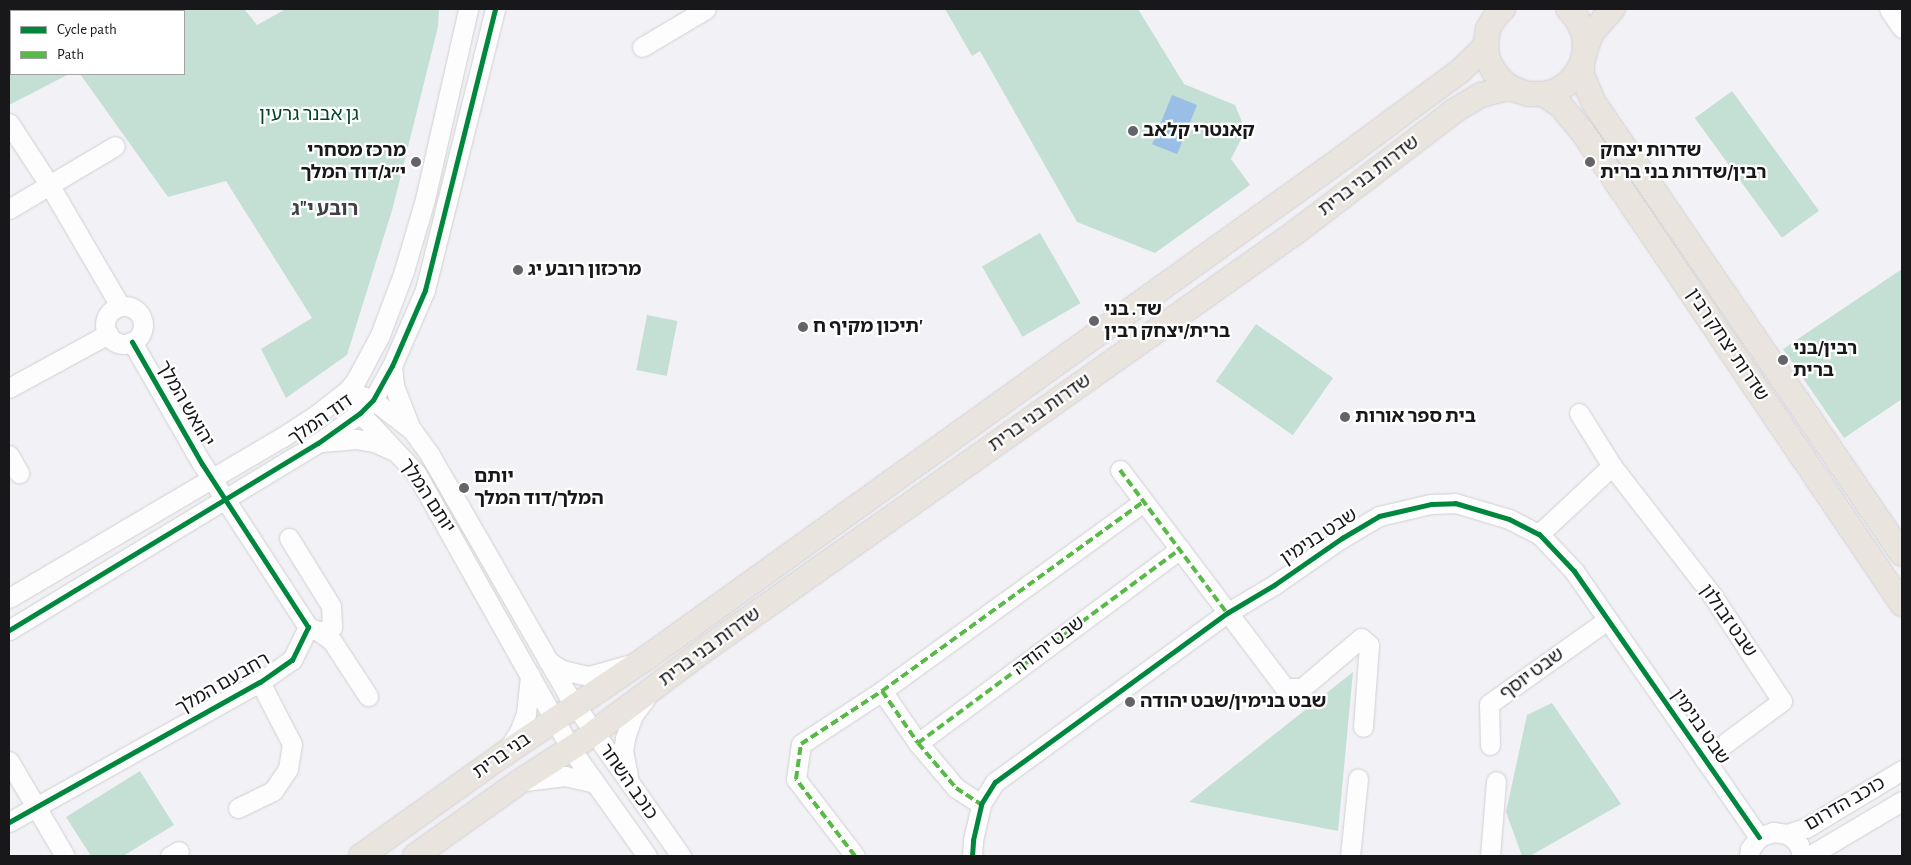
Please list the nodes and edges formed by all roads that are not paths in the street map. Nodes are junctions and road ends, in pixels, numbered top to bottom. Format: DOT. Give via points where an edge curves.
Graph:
graph roads {
  1 [pos="468,9"];
  2 [pos="495,9"];
  3 [pos="706,9"];
  4 [pos="1503,9"];
  5 [pos="1568,9"];
  6 [pos="1613,9"];
  7 [pos="1889,9"];
  8 [pos="1487,27"];
  9 [pos="1902,28"];
  10 [pos="642,47"];
  11 [pos="1583,57"];
  12 [pos="1513,89"];
  13 [pos="1543,94"];
  14 [pos="9,123"];
  15 [pos="115,146"];
  16 [pos="50,186"];
  17 [pos="9,209"];
  18 [pos="120,306"];
  19 [pos="108,334"];
  20 [pos="132,342"];
  21 [pos="392,366"];
  22 [pos="9,388"];
  23 [pos="348,390"];
  24 [pos="373,400"];
  25 [pos="360,413"];
  26 [pos="1579,413"];
  27 [pos="412,430"];
  28 [pos="318,443"];
  29 [pos="399,453"];
  30 [pos="9,455"];
  31 [pos="1612,466"];
  32 [pos="1120,470"];
  33 [pos="18,473"];
  34 [pos="212,481"];
  35 [pos="224,500"];
  36 [pos="1143,502"];
  37 [pos="1539,534"];
  38 [pos="289,538"];
  39 [pos="1180,550"];
  40 [pos="1902,554"];
  41 [pos="9,598"];
  42 [pos="1902,604"];
  43 [pos="1227,613"];
  44 [pos="1607,620"];
  45 [pos="9,630"];
  46 [pos="314,630"];
  47 [pos="646,659"];
  48 [pos="548,661"];
  49 [pos="530,675"];
  50 [pos="260,682"];
  51 [pos="651,690"];
  52 [pos="882,691"];
  53 [pos="368,696"];
  54 [pos="576,707"];
  55 [pos="555,720"];
  56 [pos="1363,726"];
  57 [pos="594,733"];
  58 [pos="918,743"];
  59 [pos="1490,745"];
  60 [pos="571,749"];
  61 [pos="504,754"];
  62 [pos="1704,759"];
  63 [pos="9,761"];
  64 [pos="1902,770"];
  65 [pos="1358,778"];
  66 [pos="1496,781"];
  67 [pos="519,782"];
  68 [pos="629,782"];
  69 [pos="595,783"];
  70 [pos="1902,801"];
  71 [pos="981,804"];
  72 [pos="35,806"];
  73 [pos="238,808"];
  74 [pos="9,822"];
  75 [pos="1787,834"];
  76 [pos="1759,837"];
  77 [pos="65,856"];
  78 [pos="361,856"];
  79 [pos="415,856"];
  80 [pos="646,856"];
  81 [pos="681,856"];
  82 [pos="855,856"];
  83 [pos="972,856"];
  84 [pos="1350,856"];
  85 [pos="1490,856"];
  86 [pos="1749,856"];
  87 [pos="1802,856"];
  88 [pos="1809,856"];
  1 -- 23 [label="street, דוד המלך" via="425,199 404,271 380,335 361,374"];
  2 -- 21 [label="street, דוד המלך" via="425,290"];
  3 -- 10 [label="street"];
  4 -- 8 [label="main road, שדרות בני ברית"];
  5 -- 11 [label="main road, שדרות יצחק רבין" via="1584,34"];
  6 -- 11 [label="main road" via="1592,32"];
  7 -- 9 [label="street"];
  8 -- 12 [label="main road" via="1488,57 1493,70"];
  8 -- 47 [label="main road, שדרות בני ברית" via="1471,62 1445,83"];
  11 -- 13 [label="main road" via="1576,74 1567,84"];
  11 -- 40 [label="main road, שדרות יצחק רבין" via="1582,76 1594,103"];
  12 -- 13 [label="main road"];
  12 -- 51 [label="main road, שדרות בני ברית" via="1480,95 1454,111 1296,232"];
  13 -- 42 [label="main road, שדרות יצחק רבין" via="1560,105 1582,131"];
  14 -- 16 [label="street"];
  15 -- 16 [label="street"];
  16 -- 17 [label="street"];
  16 -- 18 [label="street"];
  18 -- 19 [label="street" via="107,317"];
  18 -- 20 [label="street" via="131,307 143,322 141,333"];
  19 -- 20 [label="street" via="118,342"];
  19 -- 22 [label="street"];
  20 -- 34 [label="street, יהואש המלך"];
  21 -- 24 [label="street, דוד המלך"];
  21 -- 27 [label="street" via="397,398"];
  23 -- 24 [label="street, יותם המלך"];
  23 -- 25 [label="street, יותם המלך"];
  23 -- 34 [label="street, דוד המלך" via="316,415"];
  24 -- 25 [label="street, דוד המלך"];
  24 -- 27 [label="street, יותם המלך"];
  25 -- 28 [label="street, דוד המלך"];
  25 -- 29 [label="street, יותם המלך"];
  26 -- 31 [label="street, שבט זבולון"];
  27 -- 48 [label="street, יותם המלך" via="449,485"];
  28 -- 29 [label="street" via="356,439 374,442"];
  28 -- 35 [label="street, דוד המלך"];
  29 -- 49 [label="street, יותם המלך" via="416,473 437,508"];
  30 -- 33 [label="street"];
  31 -- 37 [label="street"];
  31 -- 62 [label="street, שבט זבולון" via="1712,594 1782,701"];
  32 -- 36 [label="street"];
  34 -- 35 [label="street"];
  34 -- 41 [label="street, דוד המלך"];
  35 -- 45 [label="street, דוד המלך"];
  35 -- 46 [label="street"];
  36 -- 39 [label="street"];
  36 -- 52 [label="street"];
  37 -- 43 [label="street, שבט בנימין" via="1509,519 1455,503 1431,504 1379,516"];
  37 -- 44 [label="street, שבט בנימין" via="1574,571"];
  38 -- 46 [label="street, רחבעם המלך" via="331,606 332,627"];
  39 -- 43 [label="street"];
  39 -- 58 [label="street, שבט יהודה"];
  43 -- 56 [label="street" via="1286,688 1302,688 1361,638 1369,645"];
  43 -- 71 [label="street, שבט בנימין" via="995,782"];
  44 -- 59 [label="street, שבט יוסף" via="1489,704"];
  44 -- 62 [label="street, שבט בנימין"];
  46 -- 50 [label="street, רחבעם המלך" via="292,660"];
  46 -- 53 [label="street" via="332,641"];
  47 -- 48 [label="street" via="588,676 562,670"];
  47 -- 54 [label="main road, בני ברית"];
  48 -- 54 [label="street, יותם המלך"];
  49 -- 55 [label="street, יותם המלך"];
  49 -- 61 [label="street" via="526,714 519,732"];
  50 -- 72 [label="street, רחבעם המלך"];
  50 -- 73 [label="street" via="292,744 288,769 273,791"];
  51 -- 57 [label="main road, שדרות בני ברית"];
  51 -- 68 [label="street" via="628,724 623,751"];
  52 -- 58 [label="street"];
  52 -- 82 [label="street" via="801,744 796,779"];
  54 -- 55 [label="main road, בני ברית"];
  54 -- 57 [label="street, כוכב השחר"];
  55 -- 60 [label="street, יותם המלך"];
  55 -- 61 [label="main road, בני ברית"];
  57 -- 60 [label="main road, שדרות בני ברית"];
  57 -- 68 [label="street, כוכב השחר"];
  58 -- 71 [label="street" via="956,788"];
  60 -- 67 [label="main road, בני ברית"];
  60 -- 69 [label="street, כוכב השחר"];
  61 -- 78 [label="main road, בני ברית"];
  62 -- 76 [label="street, שבט בנימין"];
  63 -- 72 [label="street"];
  64 -- 75 [label="street, כוכב הדרום" via="1806,828"];
  65 -- 84 [label="street"];
  66 -- 85 [label="street"];
  67 -- 69 [label="street" via="564,776"];
  67 -- 79 [label="main road, בני ברית"];
  68 -- 81 [label="street, כוכב השחר"];
  69 -- 80 [label="street, כוכב השחר"];
  70 -- 88 [label="street, כוכב הדרום"];
  71 -- 83 [label="street, שבט בנימין"];
  72 -- 74 [label="street, רחבעם המלך"];
  72 -- 77 [label="street"];
  75 -- 76 [label="street, כוכב הדרום" via="1773,832"];
  75 -- 87 [label="street" via="1799,845"];
  76 -- 86 [label="street"];
}
